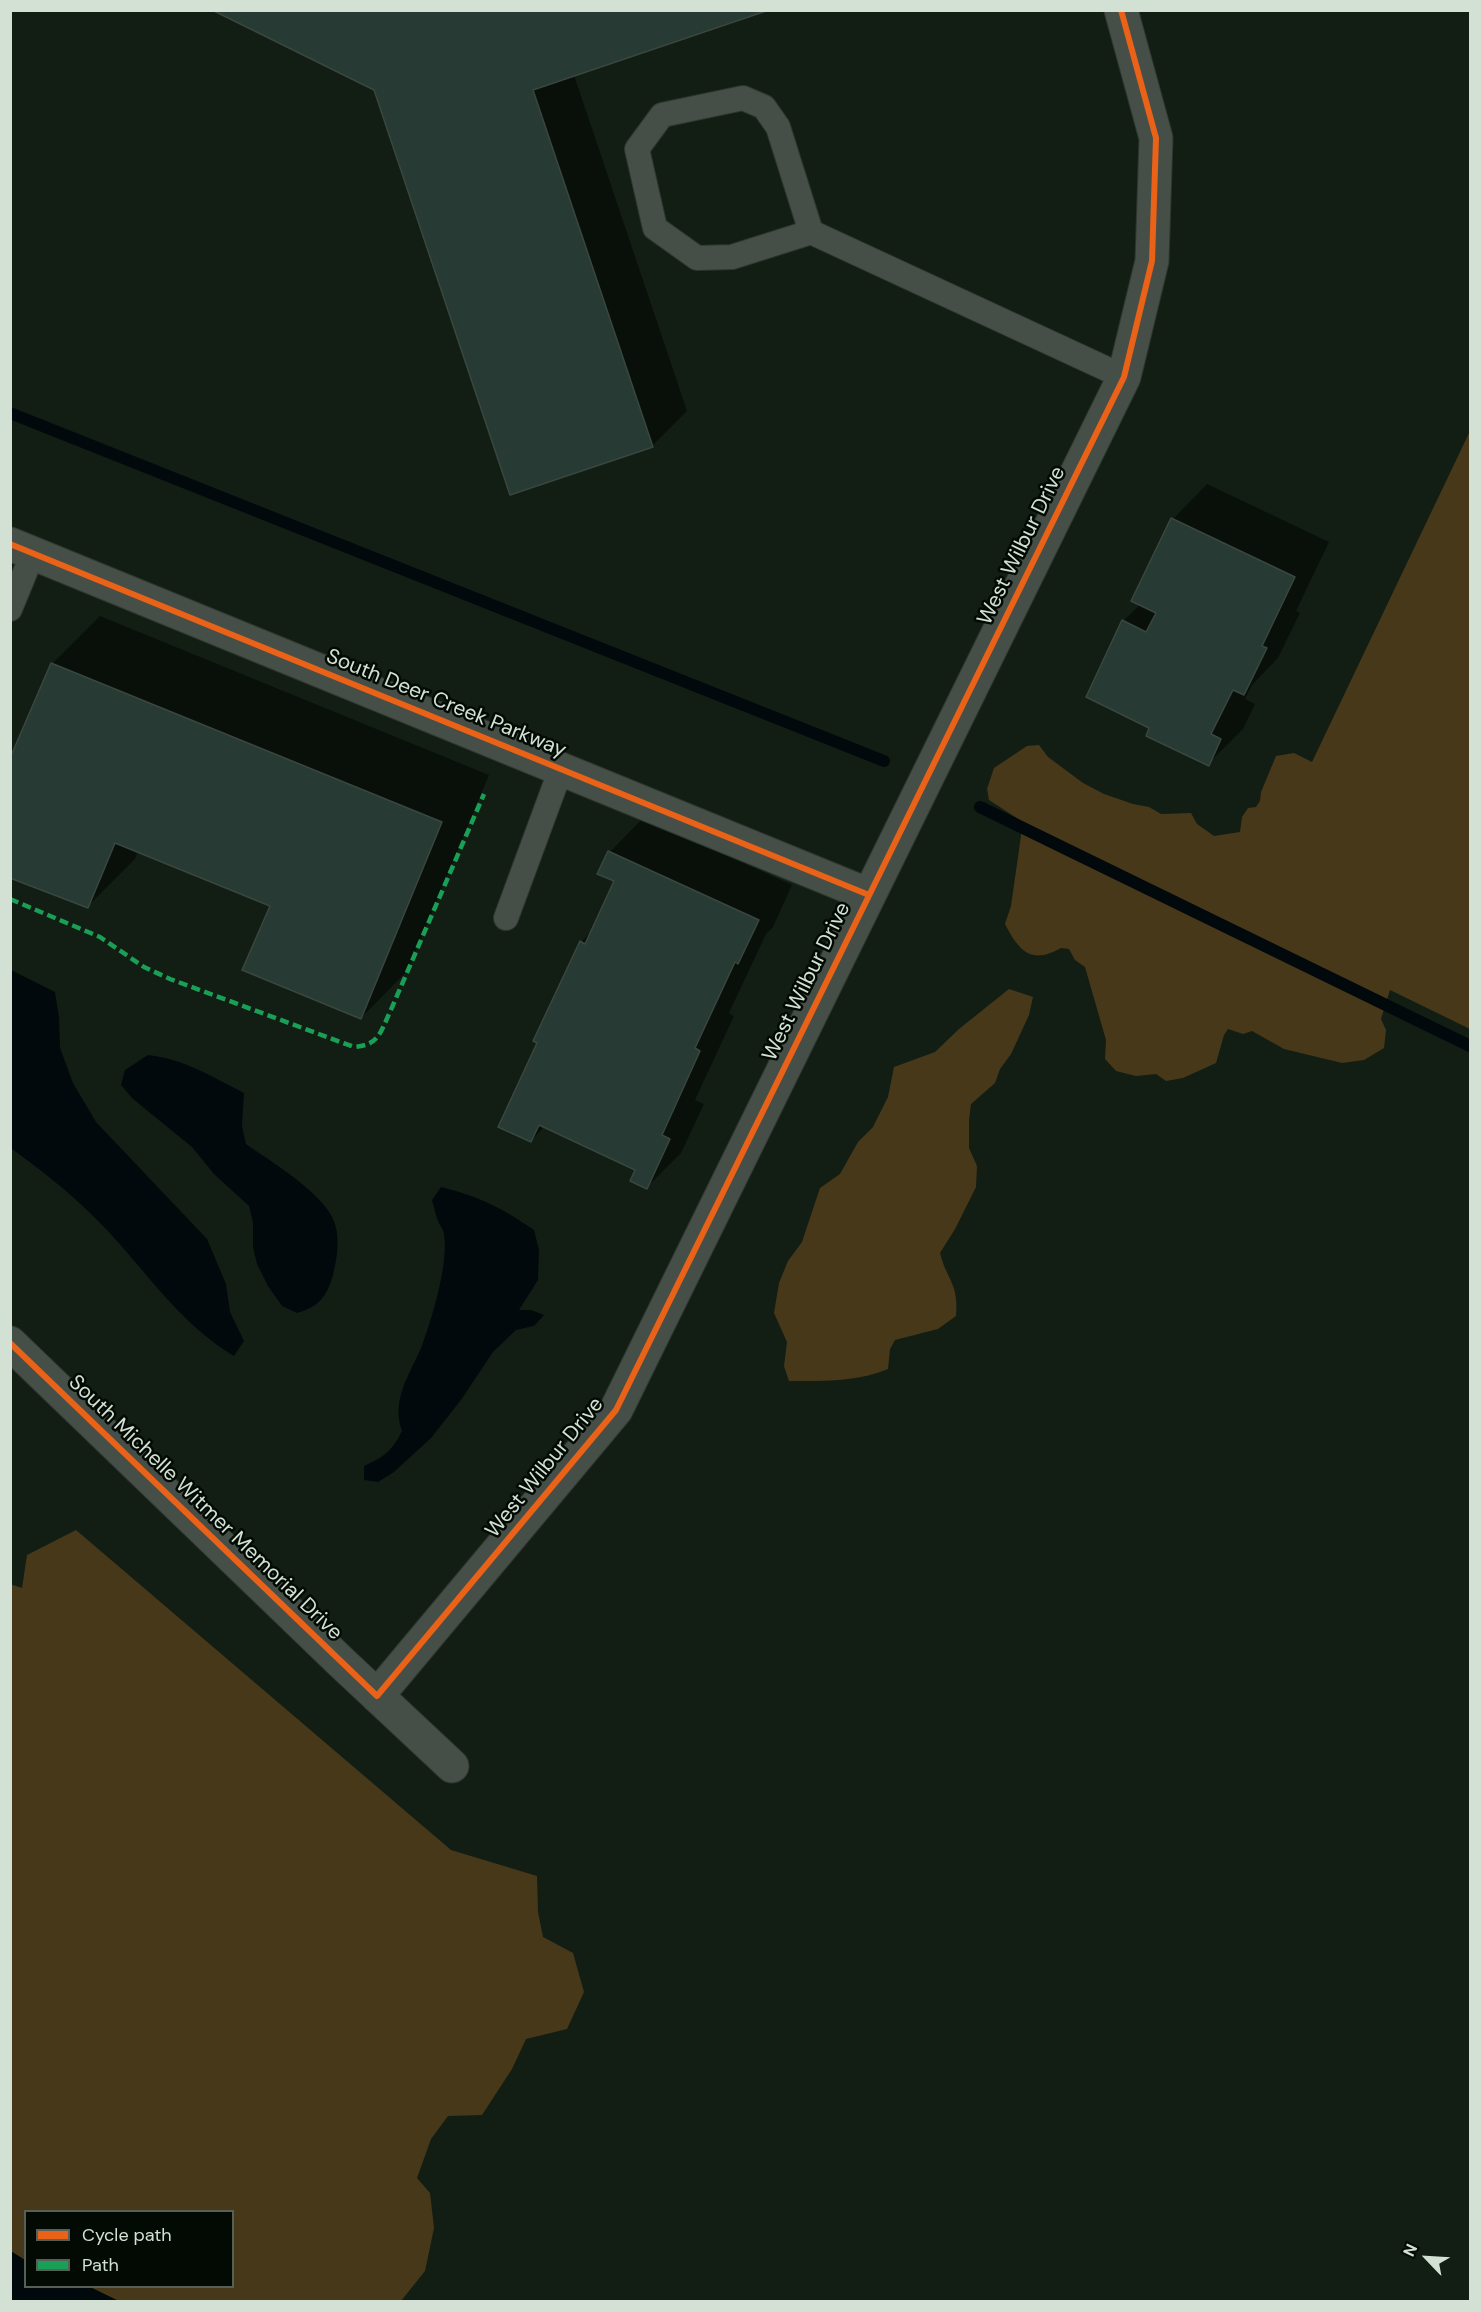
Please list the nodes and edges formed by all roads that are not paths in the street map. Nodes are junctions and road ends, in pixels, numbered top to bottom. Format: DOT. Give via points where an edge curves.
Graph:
graph roads {
  1 [pos="1121,10"];
  2 [pos="811,232"];
  3 [pos="1124,377"];
  4 [pos="22,549"];
  5 [pos="10,609"];
  6 [pos="561,769"];
  7 [pos="868,895"];
  8 [pos="506,918"];
  9 [pos="10,1343"];
  10 [pos="377,1696"];
  11 [pos="452,1766"];
  1 -- 3 [label="street, West Wilbur Drive" via="1156,138 1152,261"];
  2 -- 2 [label="lane" via="732,257 697,258 655,228 637,149 662,115 743,98 764,107 778,127"];
  2 -- 3 [label="lane"];
  3 -- 7 [label="street, West Wilbur Drive"];
  4 -- 5 [label="lane"];
  4 -- 6 [label="street, South Deer Creek Parkway"];
  6 -- 7 [label="street, South Deer Creek Parkway"];
  6 -- 8 [label="lane"];
  7 -- 10 [label="street, West Wilbur Drive" via="616,1410"];
  9 -- 10 [label="street, South Michelle Witmer Memorial Drive"];
  10 -- 11 [label="street, South Michelle Witmer Memorial Drive"];
}
